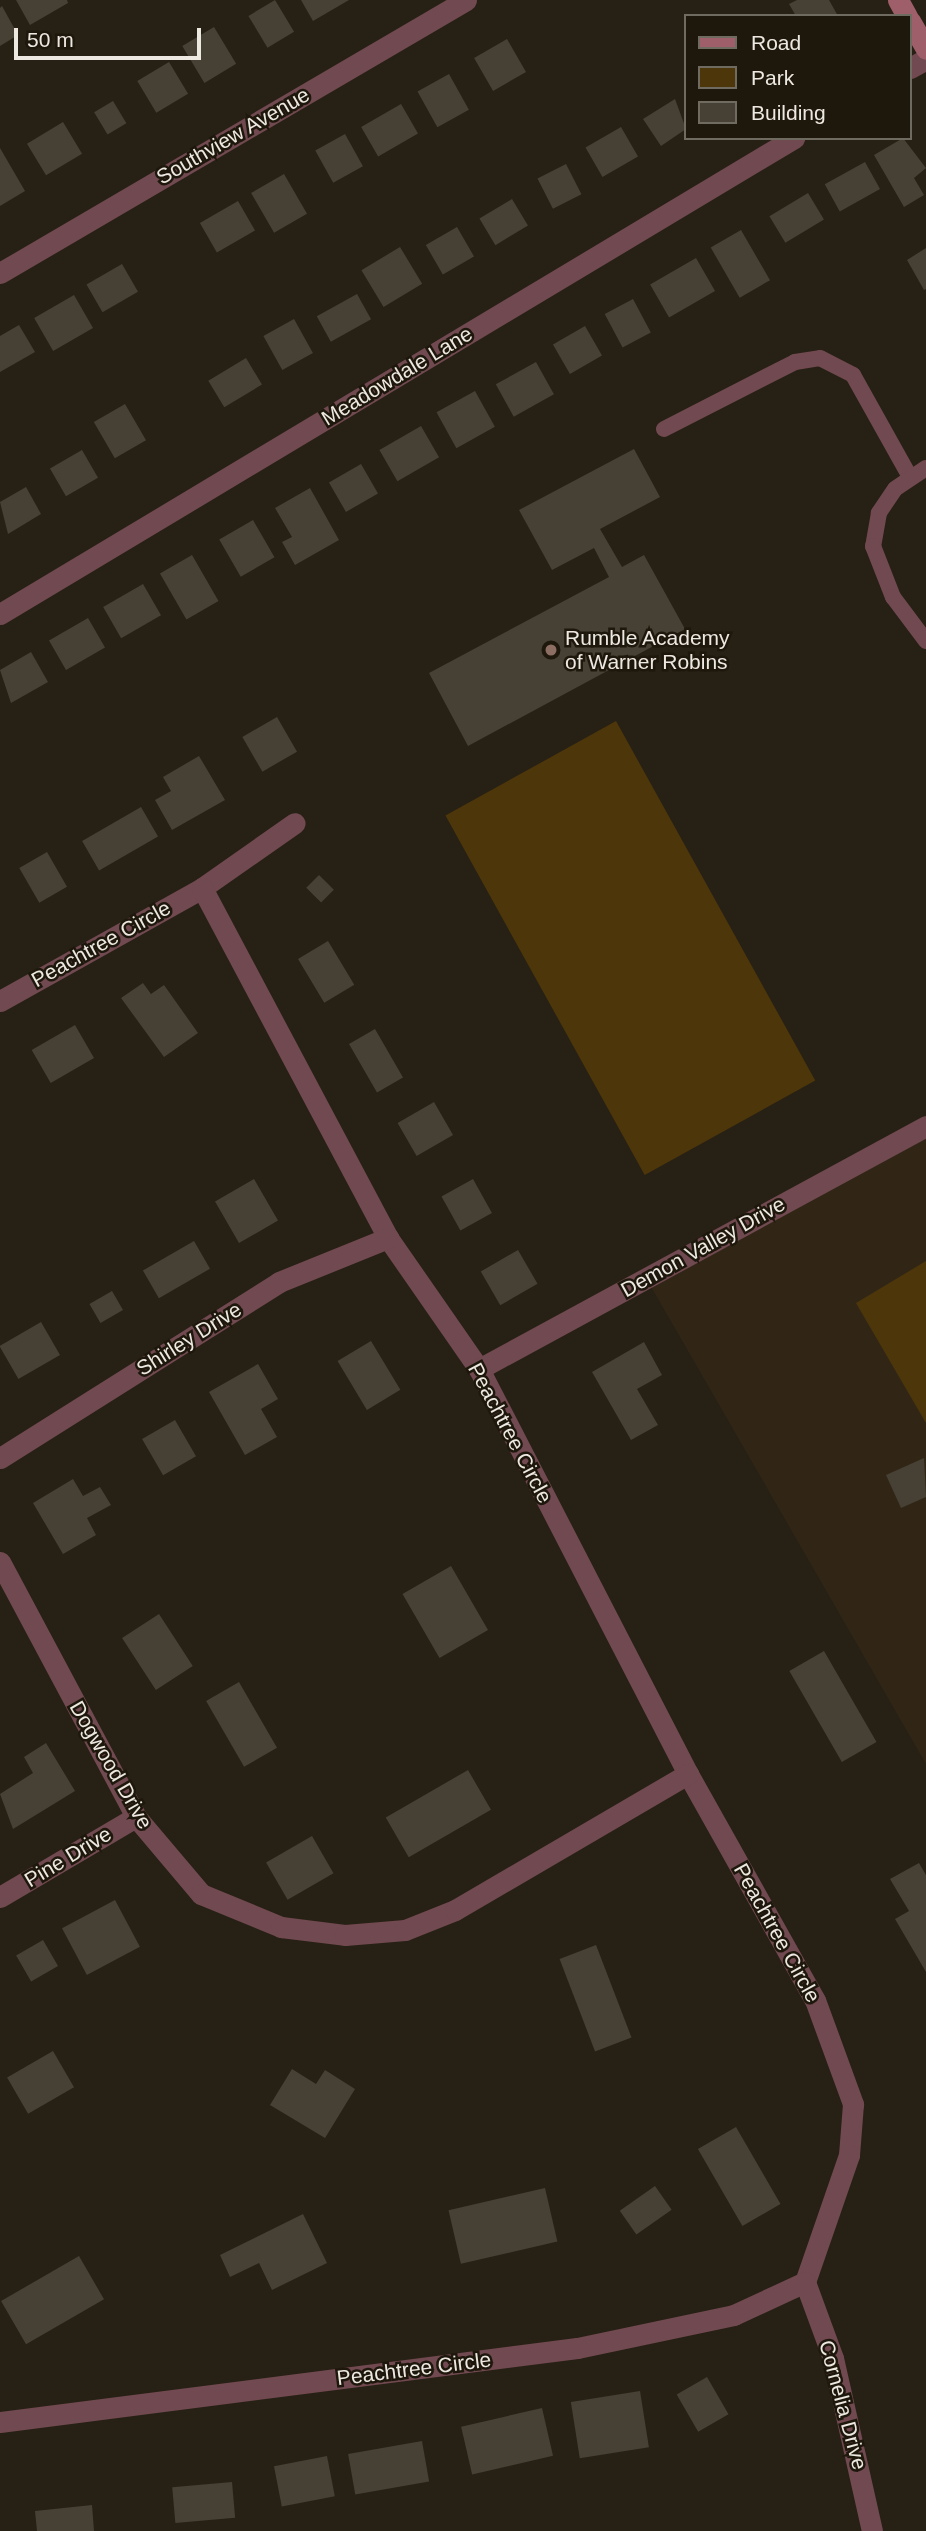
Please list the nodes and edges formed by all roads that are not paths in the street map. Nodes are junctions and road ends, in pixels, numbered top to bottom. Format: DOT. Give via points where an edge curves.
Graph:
graph roads {
  1 [pos="466,0"];
  2 [pos="912,24"];
  3 [pos="926,49"];
  4 [pos="790,140"];
  5 [pos="0,273"];
  6 [pos="664,429"];
  7 [pos="926,468"];
  8 [pos="910,477"];
  9 [pos="0,614"];
  10 [pos="926,641"];
  11 [pos="295,823"];
  12 [pos="202,888"];
  13 [pos="0,1001"];
  14 [pos="926,1126"];
  15 [pos="388,1238"];
  16 [pos="479,1369"];
  17 [pos="0,1458"];
  18 [pos="0,1562"];
  19 [pos="688,1774"];
  20 [pos="136,1817"];
  21 [pos="0,1897"];
  22 [pos="805,2282"];
  23 [pos="0,2421"];
  24 [pos="872,2531"];
  1 -- 5 [label="street, Southview Avenue"];
  2 -- 3 [label="street"];
  4 -- 9 [label="street, Meadowdale Lane"];
  6 -- 8 [label="lane" via="794,362 820,358 853,375"];
  7 -- 8 [label="lane"];
  8 -- 10 [label="lane" via="879,513 873,547 893,597"];
  11 -- 12 [label="street, Peachtree Circle"];
  12 -- 13 [label="street, Peachtree Circle"];
  12 -- 15 [label="street, Peachtree Circle"];
  14 -- 16 [label="street, Demon Valley Drive"];
  15 -- 16 [label="street, Peachtree Circle"];
  15 -- 17 [label="street, Shirley Drive" via="279,1282"];
  16 -- 19 [label="street, Peachtree Circle"];
  18 -- 20 [label="street, Dogwood Drive"];
  19 -- 20 [label="street, Dogwood Drive" via="455,1910 405,1930 357,1934 281,1927 201,1894"];
  19 -- 22 [label="street, Peachtree Circle" via="816,2000 853,2104 849,2155"];
  20 -- 21 [label="street, Pine Drive"];
  22 -- 23 [label="street, Peachtree Circle" via="734,2315 577,2348"];
  22 -- 24 [label="street, Cornelia Drive" via="833,2358"];
}
